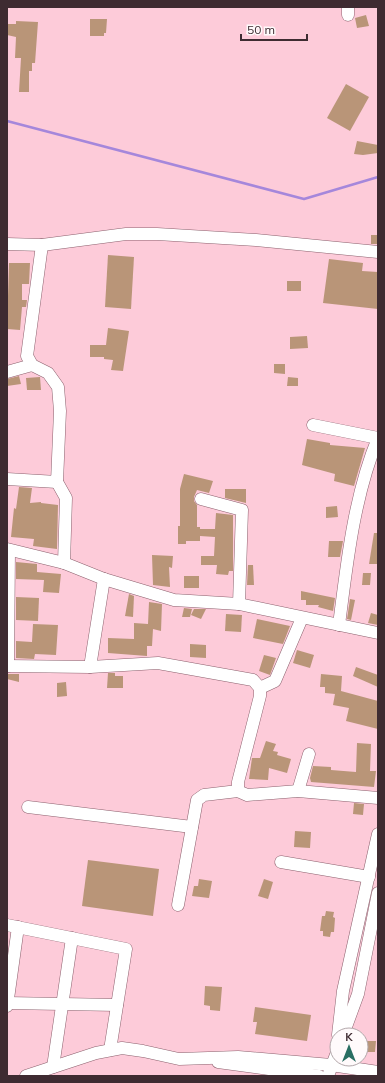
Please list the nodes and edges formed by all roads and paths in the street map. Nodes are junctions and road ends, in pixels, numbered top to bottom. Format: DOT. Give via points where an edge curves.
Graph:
graph roads {
  1 [pos="7,244"];
  2 [pos="42,246"];
  3 [pos="378,252"];
  4 [pos="32,365"];
  5 [pos="7,372"];
  6 [pos="313,425"];
  7 [pos="378,438"];
  8 [pos="7,478"];
  9 [pos="57,482"];
  10 [pos="202,499"];
  11 [pos="8,550"];
  12 [pos="64,564"];
  13 [pos="104,579"];
  14 [pos="239,604"];
  15 [pos="302,618"];
  16 [pos="339,625"];
  17 [pos="378,634"];
  18 [pos="8,666"];
  19 [pos="90,667"];
  20 [pos="260,688"];
  21 [pos="309,754"];
  22 [pos="238,791"];
  23 [pos="298,791"];
  24 [pos="378,798"];
  25 [pos="28,807"];
  26 [pos="192,827"];
  27 [pos="378,834"];
  28 [pos="280,862"];
  29 [pos="369,877"];
  30 [pos="378,894"];
  31 [pos="178,905"];
  32 [pos="12,926"];
  33 [pos="72,938"];
  34 [pos="62,1004"];
  35 [pos="7,1005"];
  36 [pos="118,1005"];
  37 [pos="339,1027"];
  38 [pos="346,1027"];
  39 [pos="110,1050"];
  40 [pos="203,1060"];
  41 [pos="53,1067"];
  42 [pos="330,1071"];
  43 [pos="378,1072"];
  44 [pos="26,1076"];
  45 [pos="319,1076"];
  1 -- 2 [label="street"];
  2 -- 3 [label="street" via="126,234 157,234 256,240"];
  2 -- 4 [label="street" via="27,356"];
  4 -- 5 [label="street"];
  4 -- 9 [label="street" via="48,373 58,387 60,411"];
  6 -- 7 [label="street"];
  7 -- 16 [label="street" via="363,481 349,551"];
  8 -- 9 [label="street"];
  9 -- 12 [label="street" via="66,498"];
  10 -- 14 [label="street" via="242,510"];
  11 -- 12 [label="street"];
  11 -- 18 [label="street"];
  12 -- 13 [label="street"];
  13 -- 14 [label="street" via="174,600"];
  13 -- 19 [label="street"];
  14 -- 15 [label="street"];
  15 -- 16 [label="street"];
  15 -- 20 [label="street" via="275,681"];
  16 -- 17 [label="street"];
  18 -- 19 [label="street"];
  19 -- 20 [label="street" via="158,663 253,680"];
  20 -- 22 [label="street"];
  21 -- 23 [label="street"];
  22 -- 23 [label="street" via="246,795"];
  22 -- 26 [label="street" via="204,795 197,800"];
  23 -- 24 [label="street"];
  25 -- 26 [label="street"];
  26 -- 31 [label="street"];
  27 -- 29 [label="street"];
  28 -- 29 [label="street"];
  29 -- 37 [label="street" via="343,991"];
  30 -- 38 [label="street" via="358,994"];
  32 -- 33 [label="street"];
  32 -- 35 [label="street"];
  33 -- 34 [label="street"];
  33 -- 36 [label="street" via="126,949"];
  34 -- 35 [label="street"];
  34 -- 36 [label="street"];
  34 -- 41 [label="street"];
  36 -- 39 [label="street"];
  39 -- 40 [label="street" via="122,1048 179,1059"];
  39 -- 41 [label="street"];
  40 -- 42 [label="street" via="238,1057"];
  40 -- 45 [label="street"];
  41 -- 44 [label="street"];
  42 -- 43 [label="street"];
}
